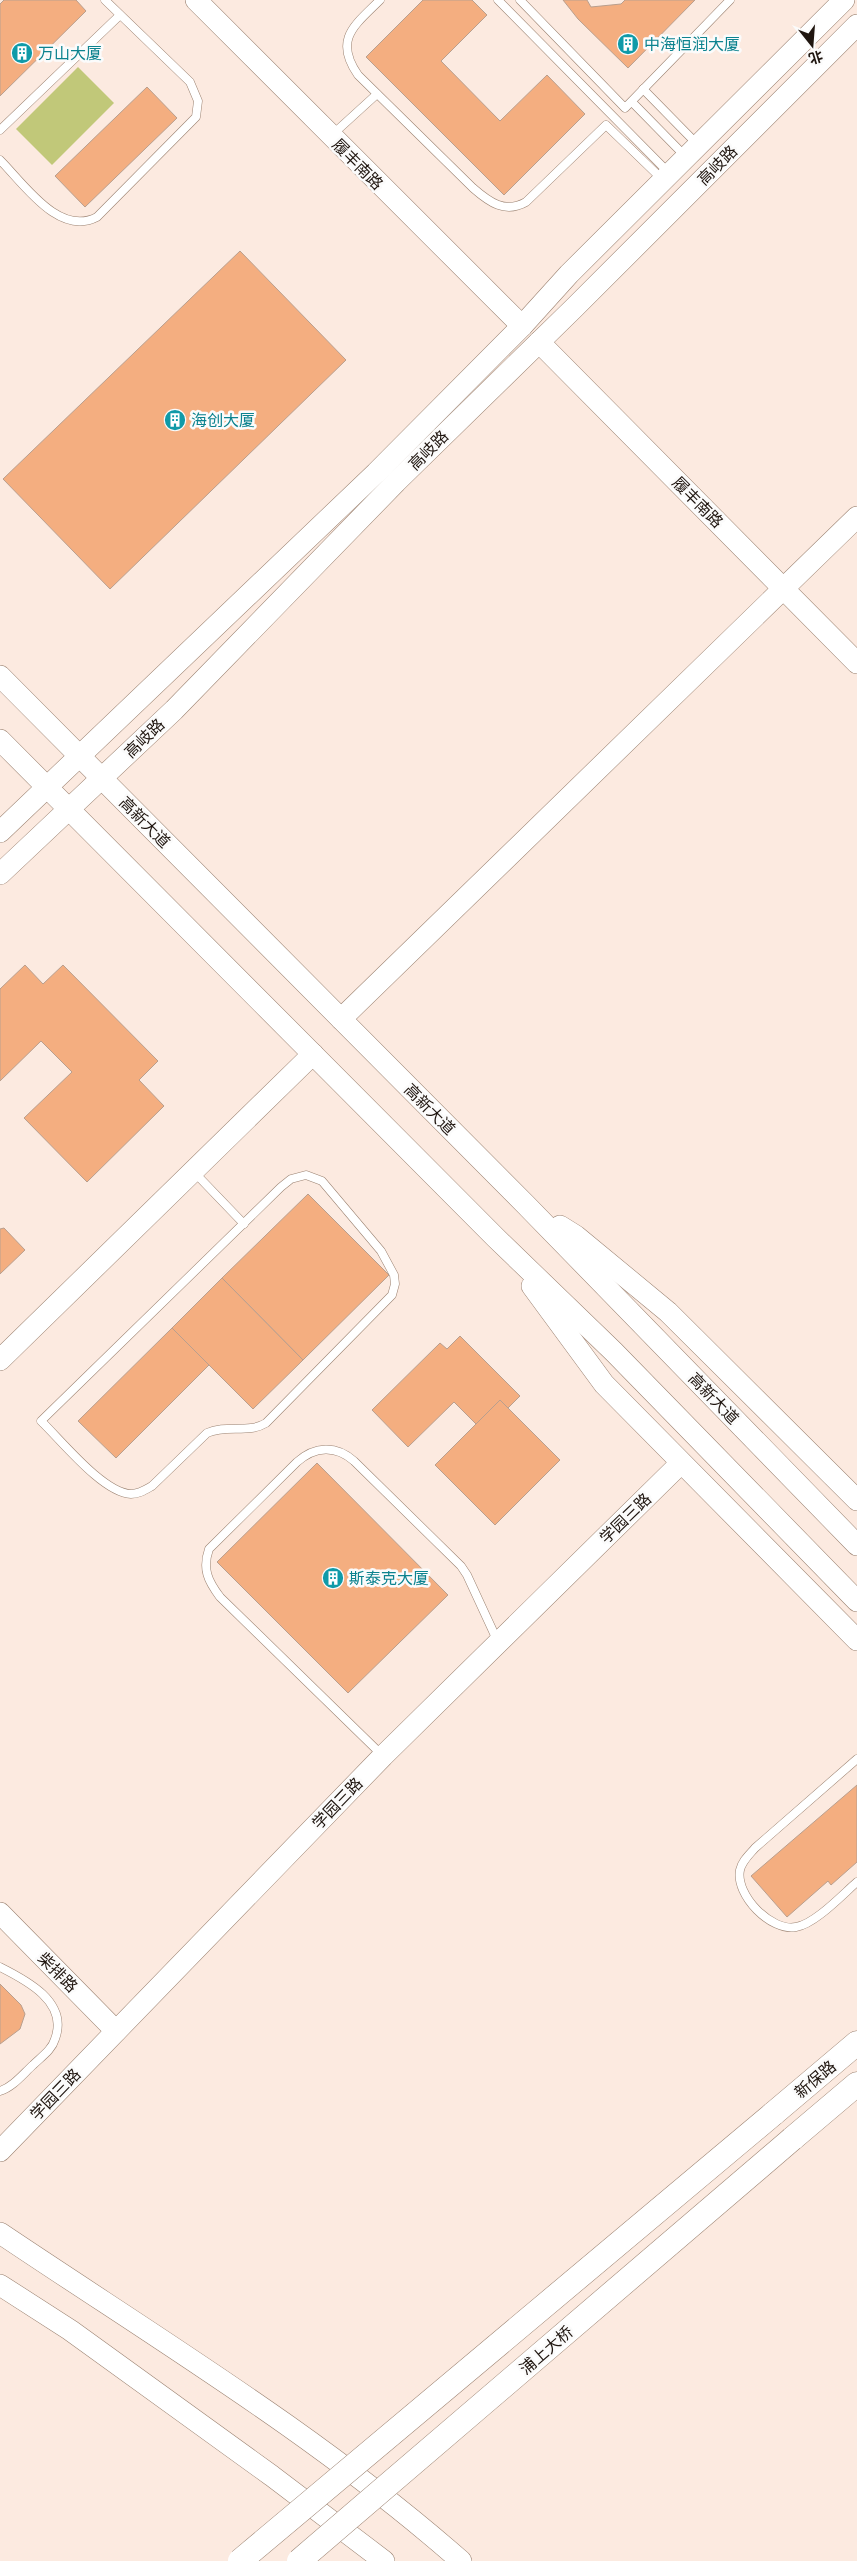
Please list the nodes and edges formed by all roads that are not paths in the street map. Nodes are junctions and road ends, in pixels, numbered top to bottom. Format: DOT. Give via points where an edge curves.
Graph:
graph roads {
  1 [pos="105,0"];
  2 [pos="196,0"];
  3 [pos="380,0"];
  4 [pos="498,0"];
  5 [pos="520,0"];
  6 [pos="730,0"];
  7 [pos="844,0"];
  8 [pos="120,15"];
  9 [pos="857,25"];
  10 [pos="644,89"];
  11 [pos="377,94"];
  12 [pos="632,102"];
  13 [pos="0,130"];
  14 [pos="331,136"];
  15 [pos="692,151"];
  16 [pos="0,160"];
  17 [pos="666,177"];
  18 [pos="522,326"];
  19 [pos="539,342"];
  20 [pos="857,517"];
  21 [pos="783,589"];
  22 [pos="857,663"];
  23 [pos="0,676"];
  24 [pos="0,740"];
  25 [pos="79,756"];
  26 [pos="102,779"];
  27 [pos="45,787"];
  28 [pos="69,811"];
  29 [pos="0,832"];
  30 [pos="0,874"];
  31 [pos="341,1020"];
  32 [pos="313,1054"];
  33 [pos="193,1172"];
  34 [pos="526,1205"];
  35 [pos="244,1224"];
  36 [pos="496,1238"];
  37 [pos="0,1360"];
  38 [pos="681,1463"];
  39 [pos="857,1500"];
  40 [pos="857,1545"];
  41 [pos="857,1601"];
  42 [pos="857,1640"];
  43 [pos="498,1642"];
  44 [pos="383,1756"];
  45 [pos="857,1759"];
  46 [pos="857,1882"];
  47 [pos="0,1913"];
  48 [pos="0,1967"];
  49 [pos="116,2031"];
  50 [pos="857,2043"];
  51 [pos="857,2084"];
  52 [pos="0,2091"];
  53 [pos="857,2100"];
  54 [pos="792,2139"];
  55 [pos="0,2151"];
  56 [pos="0,2233"];
  57 [pos="0,2285"];
  58 [pos="240,2561"];
  59 [pos="299,2561"];
  60 [pos="384,2561"];
  61 [pos="461,2561"];
  1 -- 8 [label="lane"];
  2 -- 14 [label="main road, 履丰南路"];
  3 -- 11 [label="lane" via="354,26 346,42 351,66"];
  4 -- 17 [label="lane"];
  5 -- 12 [label="lane" via="625,108"];
  6 -- 10 [label="lane"];
  7 -- 15 [label="main road, 高岐路"];
  8 -- 13 [label="lane"];
  8 -- 16 [label="lane" via="190,82 198,101 196,117 90,221 74,222 54,215"];
  9 -- 19 [label="main road, 高岐路"];
  10 -- 12 [label="lane"];
  10 -- 15 [label="lane"];
  11 -- 14 [label="lane"];
  11 -- 17 [label="lane" via="473,188 501,207 526,202 606,125"];
  12 -- 15 [label="lane"];
  14 -- 18 [label="main road, 履丰南路"];
  15 -- 17 [label="main road, 高岐路"];
  17 -- 18 [label="main road, 高岐路" via="568,274"];
  18 -- 25 [label="main road, 高岐路" via="376,472"];
  19 -- 21 [label="main road, 履丰南路"];
  19 -- 26 [label="main road, 高岐路"];
  20 -- 21 [label="main road"];
  21 -- 22 [label="main road, 履丰南路"];
  21 -- 31 [label="main road"];
  23 -- 25 [label="main road, 高新大道"];
  24 -- 27 [label="main road"];
  25 -- 26 [label="main road, 高新大道"];
  25 -- 27 [label="main road, 高岐路"];
  26 -- 28 [label="main road, 高岐路"];
  26 -- 31 [label="main road, 高新大道"];
  27 -- 28 [label="main road"];
  27 -- 29 [label="main road, 高岐路"];
  28 -- 30 [label="main road, 高岐路"];
  28 -- 32 [label="main road"];
  31 -- 34 [label="main road, 高新大道"];
  32 -- 33 [label="main road"];
  32 -- 36 [label="main road"];
  33 -- 35 [label="lane"];
  33 -- 37 [label="main road"];
  34 -- 39 [label="main road" via="576,1236 668,1312"];
  34 -- 40 [label="main road, 高新大道"];
  35 -- 35 [label="lane" via="42,1421 110,1486 130,1494 142,1492 207,1433 217,1429 258,1428 266,1423 392,1294 395,1284 389,1263 331,1190 315,1177 306,1175 291,1179"];
  36 -- 38 [label="main road" via="604,1384"];
  36 -- 41 [label="main road" via="614,1352"];
  38 -- 42 [label="main road"];
  38 -- 43 [label="main road, 学园三路"];
  43 -- 44 [label="main road, 学园三路"];
  43 -- 44 [label="lane" via="461,1566 354,1461 339,1451 320,1449 296,1462 210,1549 205,1566 207,1576 220,1597"];
  44 -- 49 [label="main road, 学园三路"];
  45 -- 46 [label="lane" via="755,1848 740,1872 740,1882 753,1905 776,1924 787,1928 809,1923"];
  47 -- 49 [label="main road, 柴排路"];
  48 -- 52 [label="lane" via="31,1983 49,2001 54,2010 57,2031 51,2048 13,2084"];
  49 -- 55 [label="main road, 学园三路"];
  50 -- 58 [label="main road, 新保路, bridge"];
  51 -- 54 [label="main road, 新保路"];
  53 -- 54 [label="main road"];
  54 -- 59 [label="main road, 浦上大桥, bridge"];
  56 -- 61 [label="main road" via="318,2447 407,2514"];
  57 -- 60 [label="main road" via="70,2330"];
}
